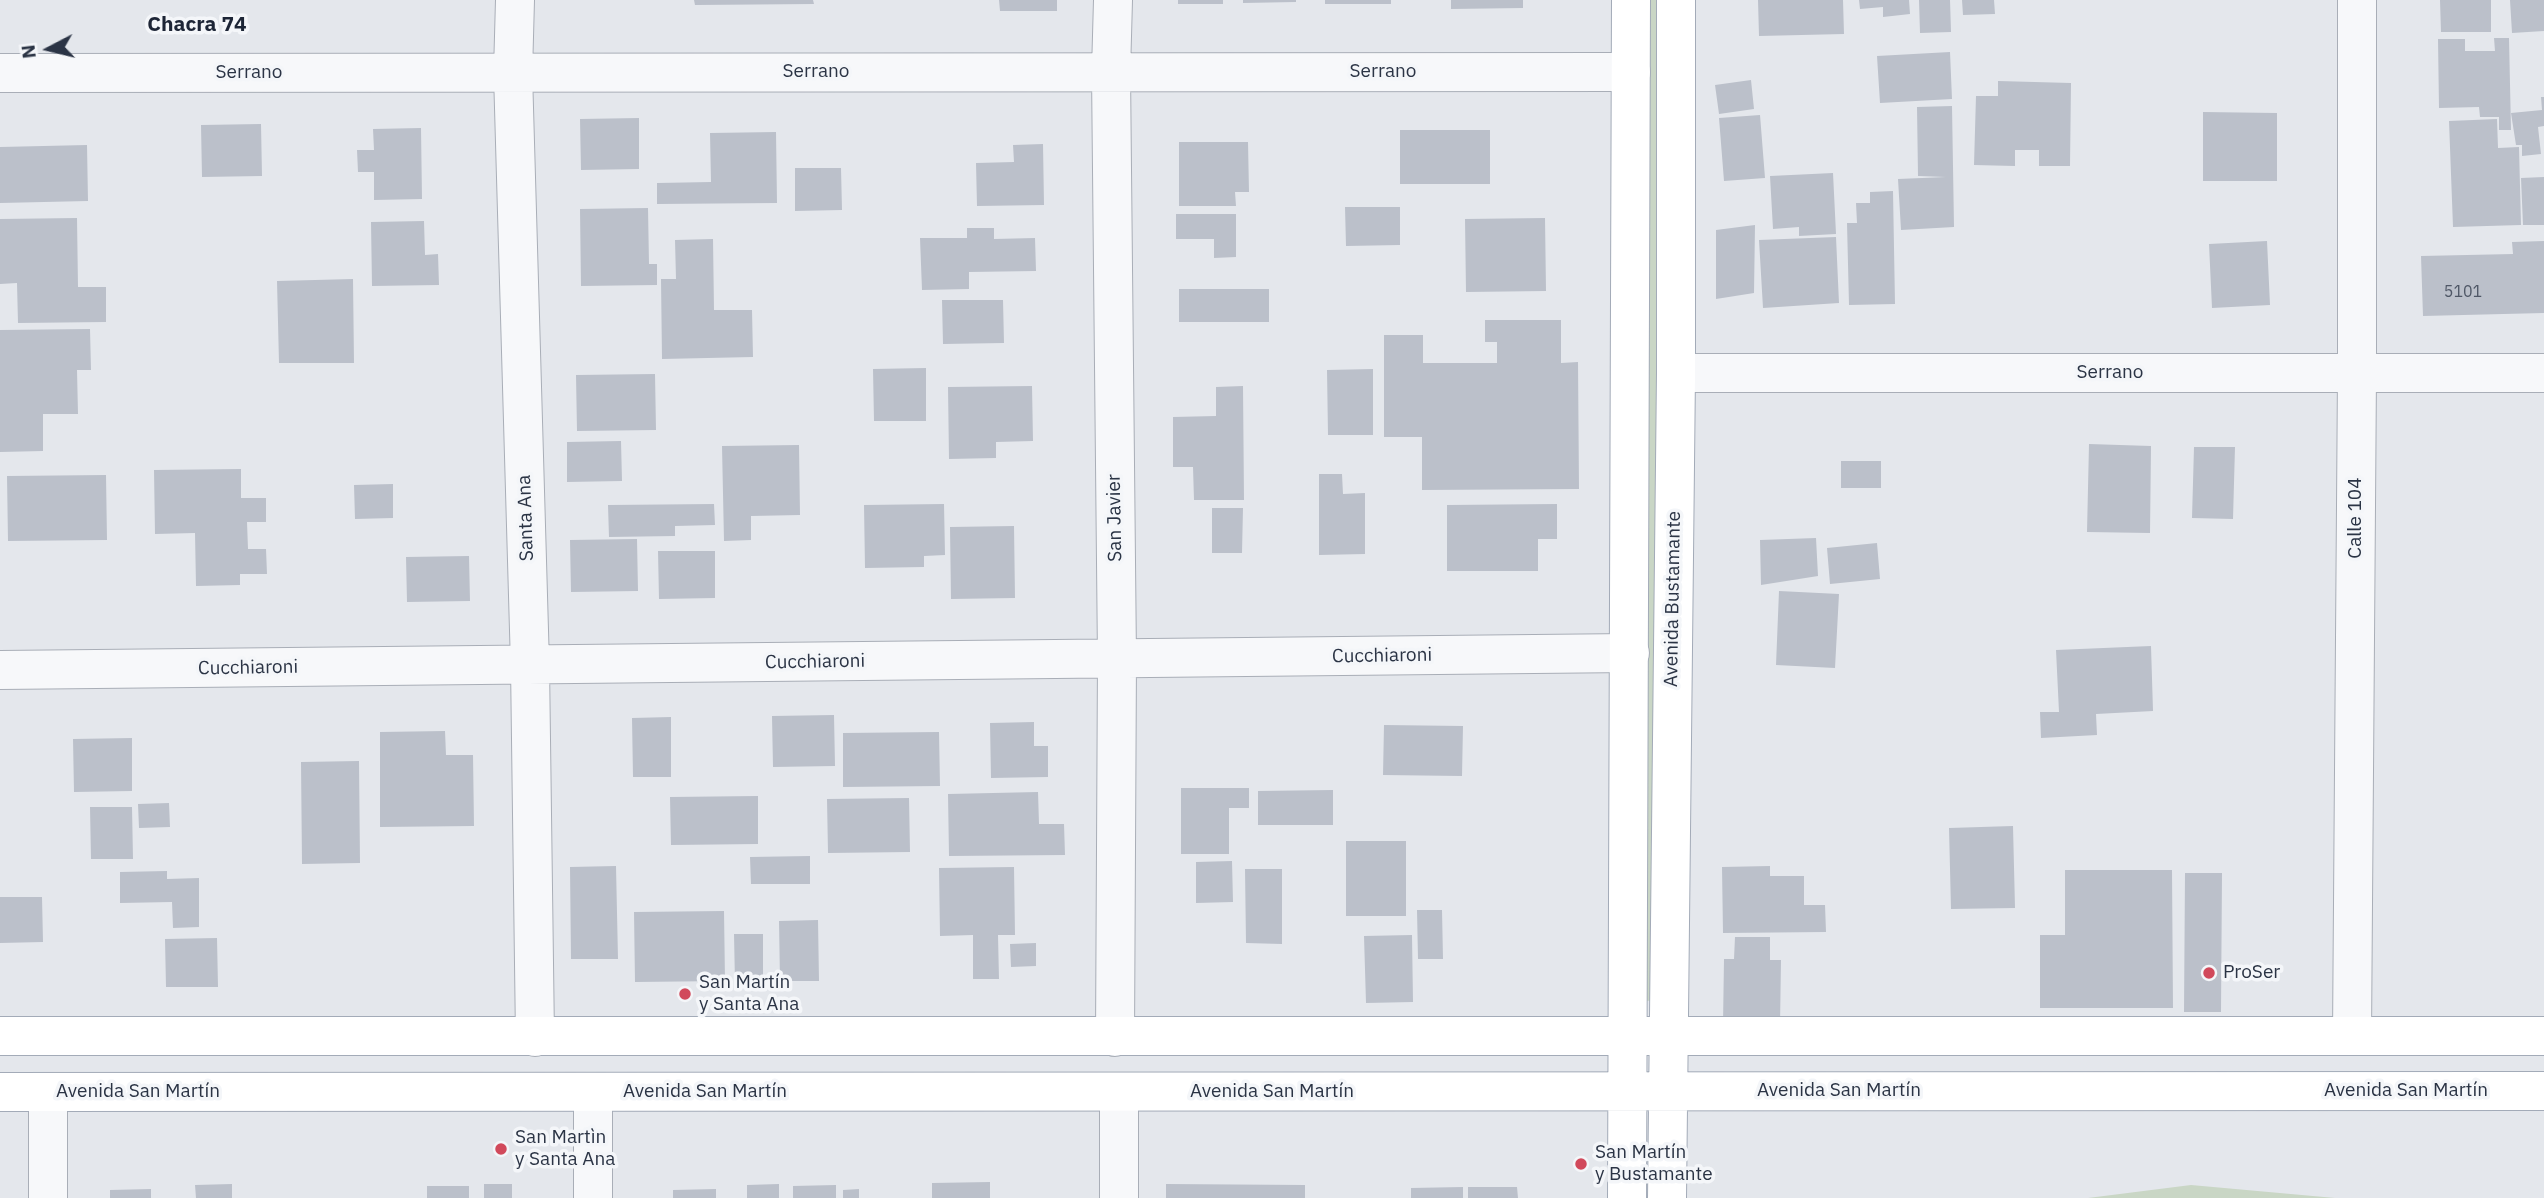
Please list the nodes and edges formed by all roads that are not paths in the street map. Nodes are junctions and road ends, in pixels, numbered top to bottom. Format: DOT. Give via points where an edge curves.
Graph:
graph roads {
  1 [pos="515,0"];
  2 [pos="1113,0"];
  3 [pos="1631,0"];
  4 [pos="1676,0"];
  5 [pos="2357,0"];
  6 [pos="1111,72"];
  7 [pos="1631,72"];
  8 [pos="0,73"];
  9 [pos="513,73"];
  10 [pos="1676,373"];
  11 [pos="2357,373"];
  12 [pos="2544,373"];
  13 [pos="1630,653"];
  14 [pos="1117,659"];
  15 [pos="530,665"];
  16 [pos="0,670"];
  17 [pos="0,1036"];
  18 [pos="1668,1036"];
  19 [pos="2352,1036"];
  20 [pos="2544,1036"];
  21 [pos="536,1037"];
  22 [pos="1115,1037"];
  23 [pos="1627,1037"];
  24 [pos="1668,1091"];
  25 [pos="2544,1091"];
  26 [pos="0,1092"];
  27 [pos="48,1092"];
  28 [pos="593,1092"];
  29 [pos="1119,1092"];
  30 [pos="1626,1092"];
  31 [pos="48,1198"];
  32 [pos="593,1198"];
  33 [pos="1119,1198"];
  34 [pos="1627,1198"];
  35 [pos="1667,1198"];
  1 -- 9 [label="street, Santa Ana"];
  2 -- 6 [label="street, San Javier"];
  3 -- 7 [label="main road"];
  4 -- 10 [label="main road, Avenida Bustamante"];
  5 -- 11 [label="street, Calle 104"];
  6 -- 7 [label="street, Serrano"];
  6 -- 9 [label="street, Serrano"];
  6 -- 14 [label="street, San Javier"];
  7 -- 13 [label="main road"];
  8 -- 9 [label="street, Serrano"];
  9 -- 15 [label="street, Santa Ana"];
  10 -- 11 [label="street, Serrano"];
  10 -- 18 [label="main road, Avenida Bustamante"];
  11 -- 12 [label="street, Serrano"];
  11 -- 19 [label="street, Calle 104"];
  13 -- 14 [label="street, Cucchiaroni"];
  13 -- 23 [label="main road"];
  14 -- 15 [label="street, Cucchiaroni"];
  14 -- 22 [label="street, San Javier"];
  15 -- 16 [label="street, Cucchiaroni"];
  15 -- 21 [label="street, Santa Ana"];
  17 -- 21 [label="main road"];
  18 -- 19 [label="main road"];
  18 -- 23 [label="main road"];
  18 -- 24 [label="main road, Avenida Bustamante"];
  19 -- 20 [label="main road"];
  21 -- 22 [label="main road"];
  22 -- 23 [label="main road"];
  23 -- 30 [label="main road"];
  24 -- 25 [label="main road, Avenida San Martín"];
  24 -- 30 [label="main road, Avenida San Martín"];
  24 -- 35 [label="main road, Avenida Bustamante"];
  26 -- 27 [label="main road, Avenida San Martín"];
  27 -- 28 [label="main road, Avenida San Martín"];
  27 -- 31 [label="street"];
  28 -- 29 [label="main road, Avenida San Martín"];
  28 -- 32 [label="street"];
  29 -- 30 [label="main road, Avenida San Martín"];
  29 -- 33 [label="street"];
  30 -- 34 [label="main road"];
}
